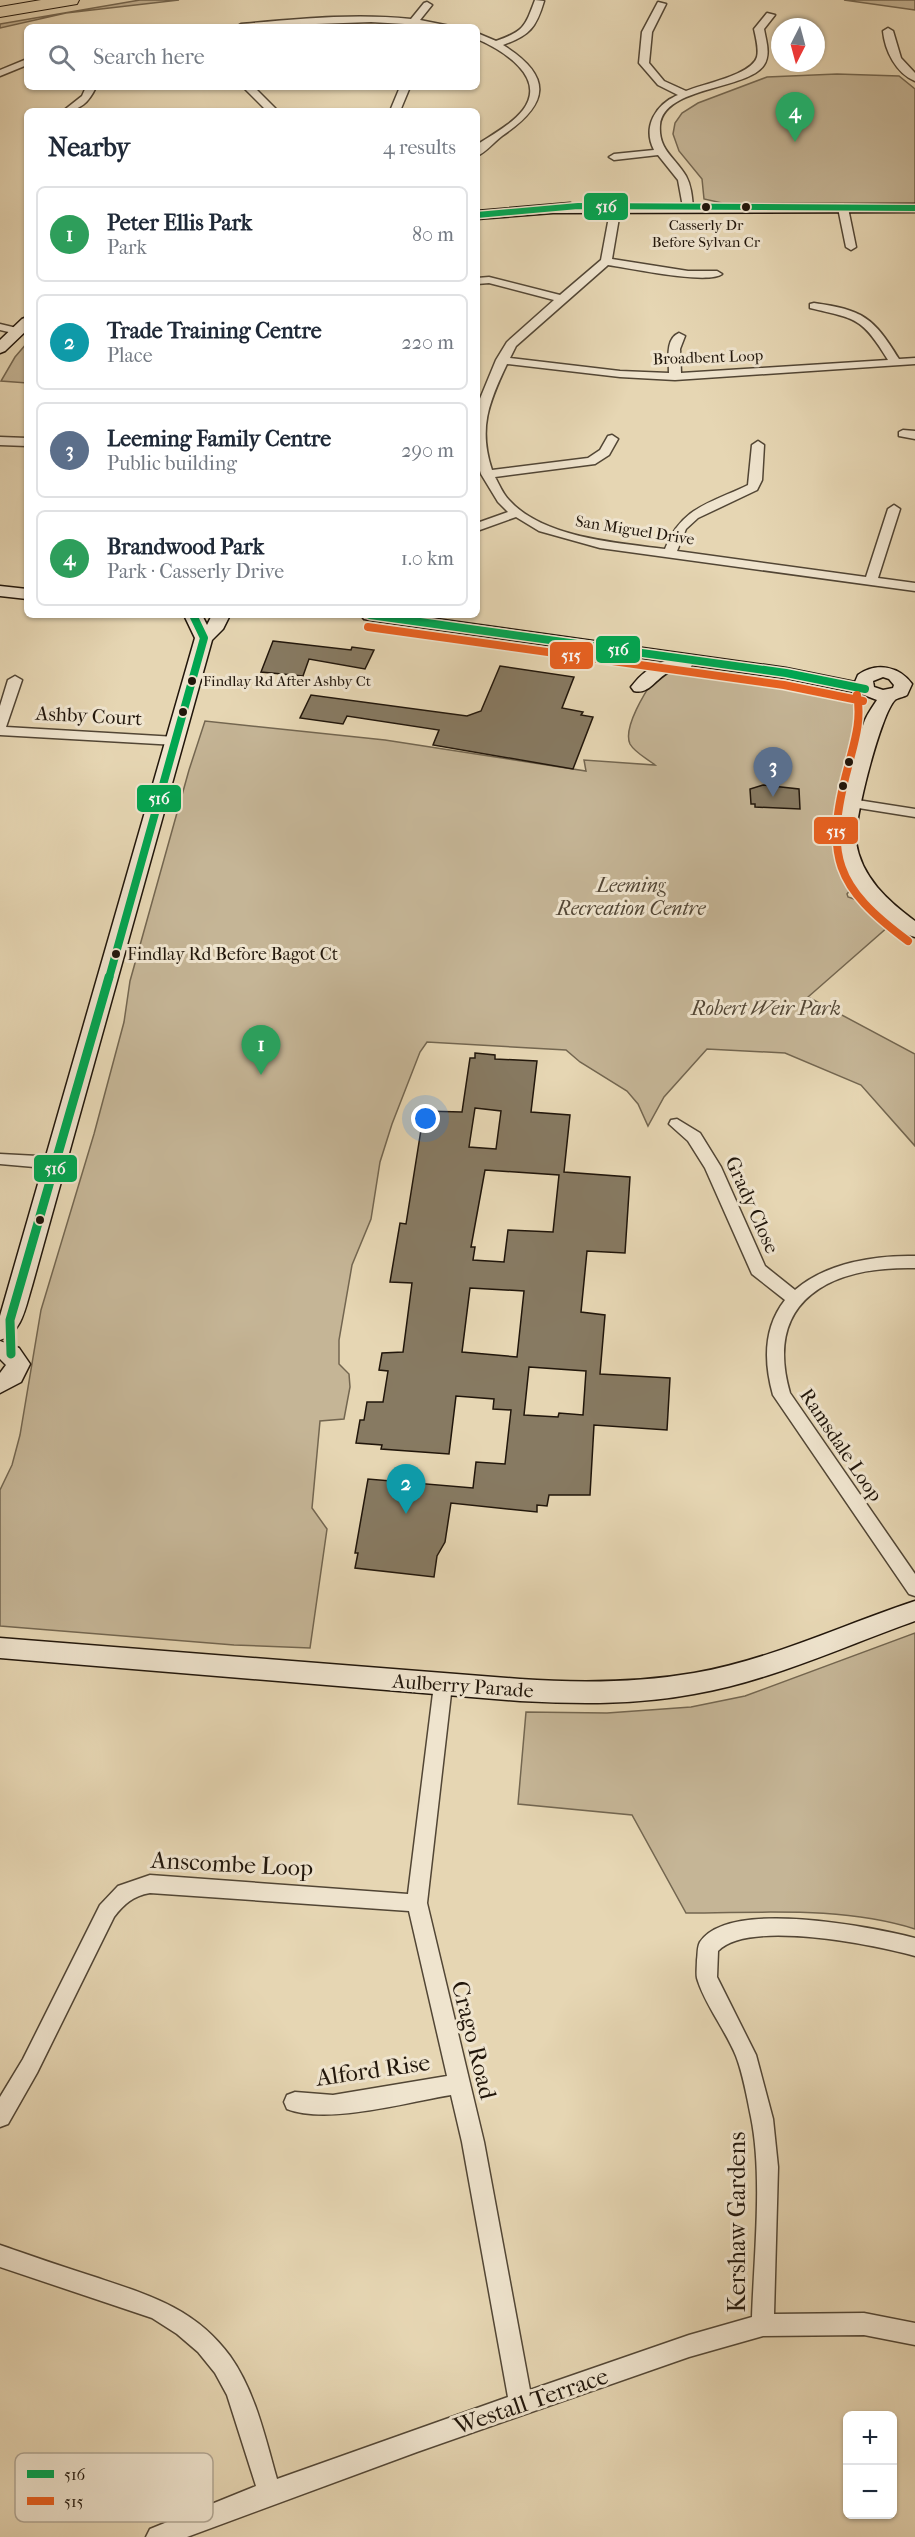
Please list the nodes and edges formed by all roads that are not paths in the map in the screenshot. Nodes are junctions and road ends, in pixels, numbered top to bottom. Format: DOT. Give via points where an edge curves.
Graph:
graph roads {
  1 [pos="71,0"];
  2 [pos="539,1"];
  3 [pos="661,4"];
  4 [pos="427,5"];
  5 [pos="0,12"];
  6 [pos="770,15"];
  7 [pos="415,20"];
  8 [pos="276,24"];
  9 [pos="435,24"];
  10 [pos="888,31"];
  11 [pos="480,37"];
  12 [pos="497,44"];
  13 [pos="24,63"];
  14 [pos="0,73"];
  15 [pos="915,78"];
  16 [pos="90,90"];
  17 [pos="251,90"];
  18 [pos="404,90"];
  19 [pos="684,94"];
  20 [pos="72,108"];
  21 [pos="270,108"];
  22 [pos="396,108"];
  23 [pos="480,147"];
  24 [pos="660,152"];
  25 [pos="614,157"];
  26 [pos="609,207"];
  27 [pos="688,207"];
  28 [pos="843,208"];
  29 [pos="915,208"];
  30 [pos="480,215"];
  31 [pos="851,247"];
  32 [pos="606,261"];
  33 [pos="717,274"];
  34 [pos="480,281"];
  35 [pos="562,299"];
  36 [pos="814,306"];
  37 [pos="24,318"];
  38 [pos="7,333"];
  39 [pos="679,336"];
  40 [pos="502,360"];
  41 [pos="915,361"];
  42 [pos="895,362"];
  43 [pos="675,377"];
  44 [pos="480,412"];
  45 [pos="612,439"];
  46 [pos="0,441"];
  47 [pos="24,442"];
  48 [pos="758,445"];
  49 [pos="480,446"];
  50 [pos="487,474"];
  51 [pos="894,509"];
  52 [pos="517,513"];
  53 [pos="480,526"];
  54 [pos="670,553"];
  55 [pos="0,580"];
  56 [pos="24,581"];
  57 [pos="871,581"];
  58 [pos="915,587"];
  59 [pos="0,591"];
  60 [pos="24,594"];
  61 [pos="194,618"];
  62 [pos="220,618"];
  63 [pos="392,618"];
  64 [pos="472,618"];
  65 [pos="204,638"];
  66 [pos="786,673"];
  67 [pos="15,680"];
  68 [pos="867,685"];
  69 [pos="640,687"];
  70 [pos="904,690"];
  71 [pos="875,718"];
  72 [pos="0,727"];
  73 [pos="0,731"];
  74 [pos="176,741"];
  75 [pos="851,803"];
  76 [pos="915,813"];
  77 [pos="915,931"];
  78 [pos="677,1124"];
  79 [pos="0,1160"];
  80 [pos="57,1163"];
  81 [pos="915,1262"];
  82 [pos="795,1299"];
  83 [pos="5,1326"];
  84 [pos="6,1352"];
  85 [pos="0,1385"];
  86 [pos="915,1590"];
  87 [pos="915,1611"];
  88 [pos="0,1648"];
  89 [pos="443,1685"];
  90 [pos="417,1903"];
  91 [pos="915,1947"];
  92 [pos="458,2084"];
  93 [pos="295,2102"];
  94 [pos="0,2117"];
  95 [pos="0,2256"];
  96 [pos="763,2325"];
  97 [pos="915,2334"];
  98 [pos="521,2404"];
  99 [pos="269,2493"];
  100 [pos="213,2515"];
  101 [pos="196,2522"];
  102 [pos="158,2537"];
  1 -- 5 [label="highway"];
  2 -- 12 [label="street" via="530,29"];
  3 -- 19 [label="street" via="647,28 644,63 661,83"];
  4 -- 7 [label="street"];
  6 -- 19 [label="street" via="759,29 763,54 759,65 747,74"];
  7 -- 8 [label="street" via="347,18"];
  7 -- 9 [label="street"];
  10 -- 15 [label="street" via="893,54"];
  11 -- 12 [label="street"];
  12 -- 23 [label="street" via="523,65 532,78 534,91 529,110"];
  13 -- 14 [label="street"];
  16 -- 20 [label="street"];
  17 -- 21 [label="street"];
  18 -- 22 [label="street"];
  19 -- 24 [label="street" via="657,120 654,137"];
  24 -- 25 [label="street"];
  24 -- 27 [label="street" via="681,176"];
  26 -- 27 [label="main road"];
  26 -- 30 [label="main road"];
  26 -- 32 [label="street"];
  27 -- 28 [label="main road"];
  28 -- 29 [label="main road"];
  28 -- 31 [label="street"];
  32 -- 33 [label="street" via="688,274"];
  32 -- 35 [label="street, San Miguel Drive"];
  34 -- 35 [label="street"];
  35 -- 40 [label="street, San Miguel Drive" via="520,334"];
  36 -- 42 [label="street" via="847,311 867,321"];
  37 -- 38 [label="main road"];
  39 -- 43 [label="street" via="674,349"];
  40 -- 43 [label="street, Broadbent Loop"];
  40 -- 44 [label="street, San Miguel Drive"];
  41 -- 42 [label="street, Broadbent Loop"];
  42 -- 43 [label="street, Broadbent Loop"];
  45 -- 50 [label="street" via="605,452 591,462"];
  46 -- 47 [label="street"];
  48 -- 54 [label="street" via="753,487 694,515 679,528"];
  49 -- 50 [label="street, San Miguel Drive"];
  50 -- 52 [label="street, San Miguel Drive" via="504,502"];
  51 -- 57 [label="street"];
  52 -- 53 [label="street"];
  52 -- 54 [label="street, San Miguel Drive" via="569,537"];
  54 -- 57 [label="street, San Miguel Drive"];
  55 -- 56 [label="main road"];
  57 -- 58 [label="street, San Miguel Drive"];
  59 -- 60 [label="main road"];
  61 -- 65 [label="main road"];
  62 -- 65 [label="main road"];
  63 -- 66 [label="main road"];
  64 -- 68 [label="main road"];
  65 -- 74 [label="main road"];
  66 -- 68 [label="main road"];
  66 -- 69 [label="main road" via="765,675 674,664 653,672"];
  67 -- 72 [label="street, Ashby Court"];
  68 -- 70 [label="main road" via="877,672 889,673"];
  68 -- 71 [label="main road"];
  70 -- 71 [label="main road"];
  71 -- 75 [label="main road"];
  73 -- 74 [label="street, Ashby Court"];
  74 -- 80 [label="main road"];
  75 -- 76 [label="street"];
  75 -- 77 [label="main road" via="846,841 855,869 886,909"];
  78 -- 82 [label="street, Grady Close" via="694,1137 713,1167 758,1270"];
  79 -- 80 [label="street"];
  80 -- 83 [label="main road"];
  81 -- 82 [label="street" via="882,1263 845,1272"];
  82 -- 86 [label="street, Ramsdale Loop" via="782,1322 774,1358 782,1395"];
  83 -- 84 [label="main road"];
  84 -- 85 [label="main road" via="16,1359 17,1370"];
  87 -- 89 [label="main road, Aulberry Parade" via="778,1661 722,1678 664,1688 552,1693"];
  88 -- 89 [label="main road, Aulberry Parade"];
  89 -- 90 [label="street, Crago Road"];
  90 -- 92 [label="street, Crago Road"];
  90 -- 94 [label="street, Anscombe Loop" via="150,1884 119,1894"];
  91 -- 96 [label="street, Kershaw Gardens" via="842,1931 780,1928 745,1929 719,1936 708,1948 707,1977 746,2055 762,2119 767,2167"];
  92 -- 93 [label="street, Alford Rise" via="333,2105"];
  92 -- 98 [label="street, Crago Road" via="485,2202"];
  95 -- 99 [label="street" via="158,2309 180,2321 211,2347 233,2378"];
  96 -- 97 [label="street, Westall Terrace" via="864,2324"];
  96 -- 98 [label="street, Westall Terrace" via="689,2346"];
  98 -- 99 [label="street, Westall Terrace"];
  99 -- 100 [label="street, Westall Terrace"];
  101 -- 102 [label="street, Westall Terrace"];
}
